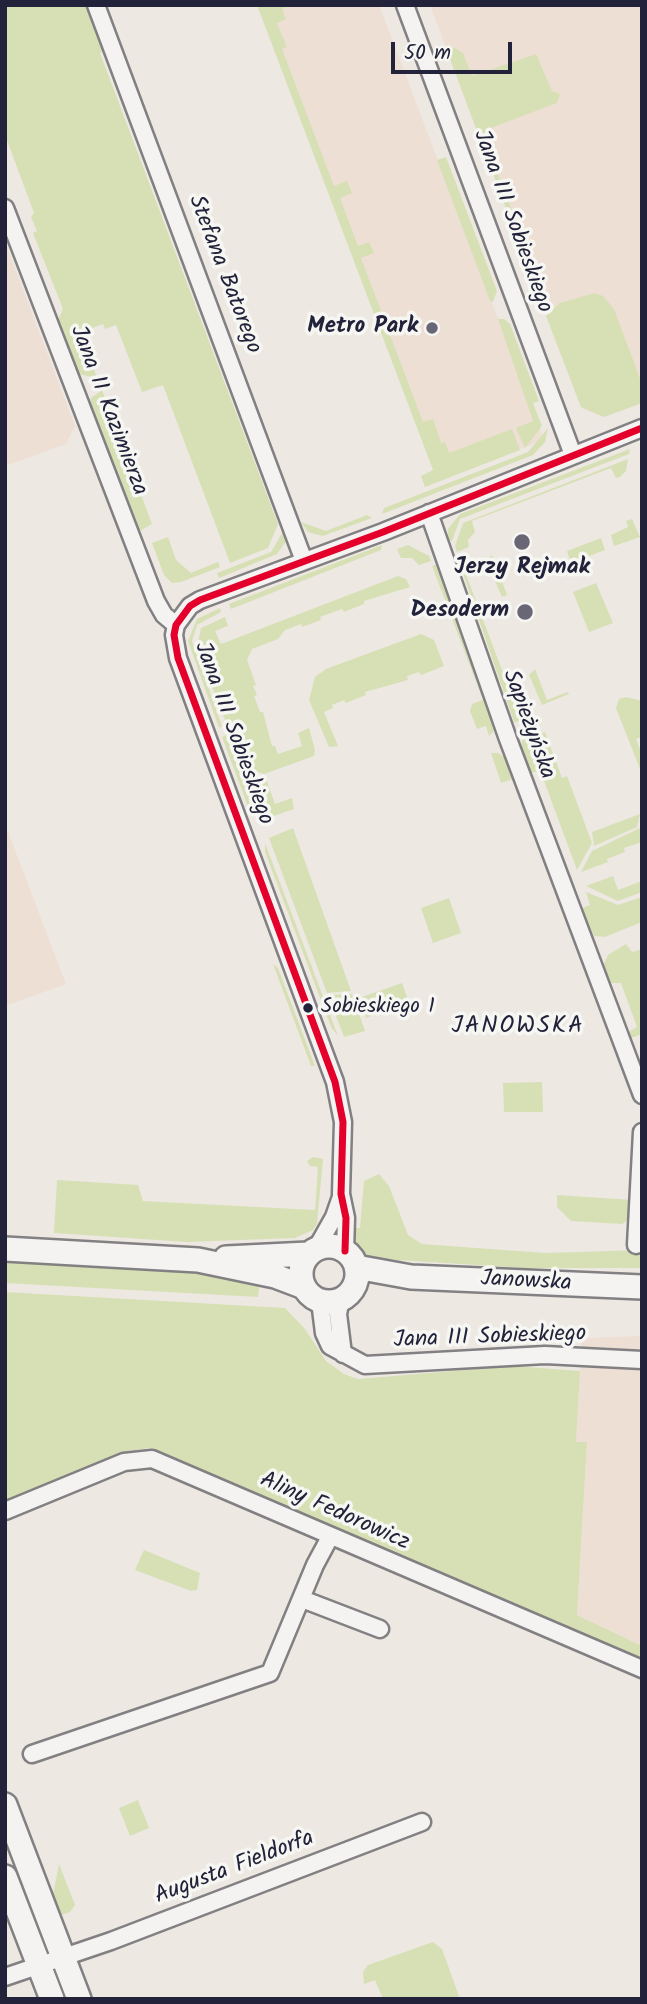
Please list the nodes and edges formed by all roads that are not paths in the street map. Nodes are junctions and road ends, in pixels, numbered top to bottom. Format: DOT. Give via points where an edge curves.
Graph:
graph roads {
  1 [pos="96,5"];
  2 [pos="405,5"];
  3 [pos="5,208"];
  4 [pos="642,428"];
  5 [pos="573,455"];
  6 [pos="429,513"];
  7 [pos="304,561"];
  8 [pos="176,625"];
  9 [pos="642,1095"];
  10 [pos="642,1132"];
  11 [pos="341,1194"];
  12 [pos="636,1245"];
  13 [pos="5,1249"];
  14 [pos="312,1252"];
  15 [pos="198,1260"];
  16 [pos="352,1266"];
  17 [pos="642,1287"];
  18 [pos="322,1295"];
  19 [pos="642,1360"];
  20 [pos="5,1511"];
  21 [pos="331,1537"];
  22 [pos="302,1599"];
  23 [pos="380,1629"];
  24 [pos="642,1669"];
  25 [pos="32,1754"];
  26 [pos="5,1805"];
  27 [pos="422,1822"];
  28 [pos="5,1877"];
  29 [pos="63,1955"];
  30 [pos="39,1964"];
  31 [pos="5,1977"];
  32 [pos="52,1999"];
  33 [pos="79,1999"];
  1 -- 7 [label="street, Stefana Batorego"];
  2 -- 5 [label="street, Jana III Sobieskiego"];
  3 -- 8 [label="street, Jana II Kazimierza" via="156,601"];
  4 -- 5 [label="street, Jana III Sobieskiego"];
  5 -- 6 [label="street, Jana III Sobieskiego"];
  6 -- 7 [label="street, Jana III Sobieskiego"];
  6 -- 9 [label="street, Sapieżyńska"];
  7 -- 8 [label="street, Jana III Sobieskiego" via="200,600"];
  8 -- 11 [label="street, Jana III Sobieskiego" via="178,658 335,1082 343,1122"];
  10 -- 12 [label="street"];
  11 -- 14 [label="street, Jana III Sobieskiego" via="334,1217"];
  11 -- 16 [label="street, Jana III Sobieskiego"];
  13 -- 15 [label="main road"];
  14 -- 15 [label="main road"];
  14 -- 16 [label="main road" via="331,1246"];
  14 -- 18 [label="main road" via="301,1270"];
  15 -- 18 [label="main road" via="275,1276"];
  16 -- 17 [label="main road, Janowska" via="411,1277"];
  16 -- 18 [label="main road" via="349,1293"];
  18 -- 19 [label="street, Jana III Sobieskiego" via="330,1346 365,1364 545,1355"];
  20 -- 21 [label="street, Aliny Fedorowicz" via="144,1458"];
  21 -- 22 [label="street"];
  21 -- 24 [label="street, Aliny Fedorowicz"];
  22 -- 23 [label="street"];
  22 -- 25 [label="street" via="270,1673"];
  26 -- 29 [label="main road"];
  27 -- 29 [label="street, Augusta Fieldorfa" via="111,1941"];
  28 -- 30 [label="main road"];
  29 -- 30 [label="street, Augusta Fieldorfa"];
  29 -- 33 [label="main road"];
  30 -- 31 [label="street"];
  30 -- 32 [label="main road"];
}
